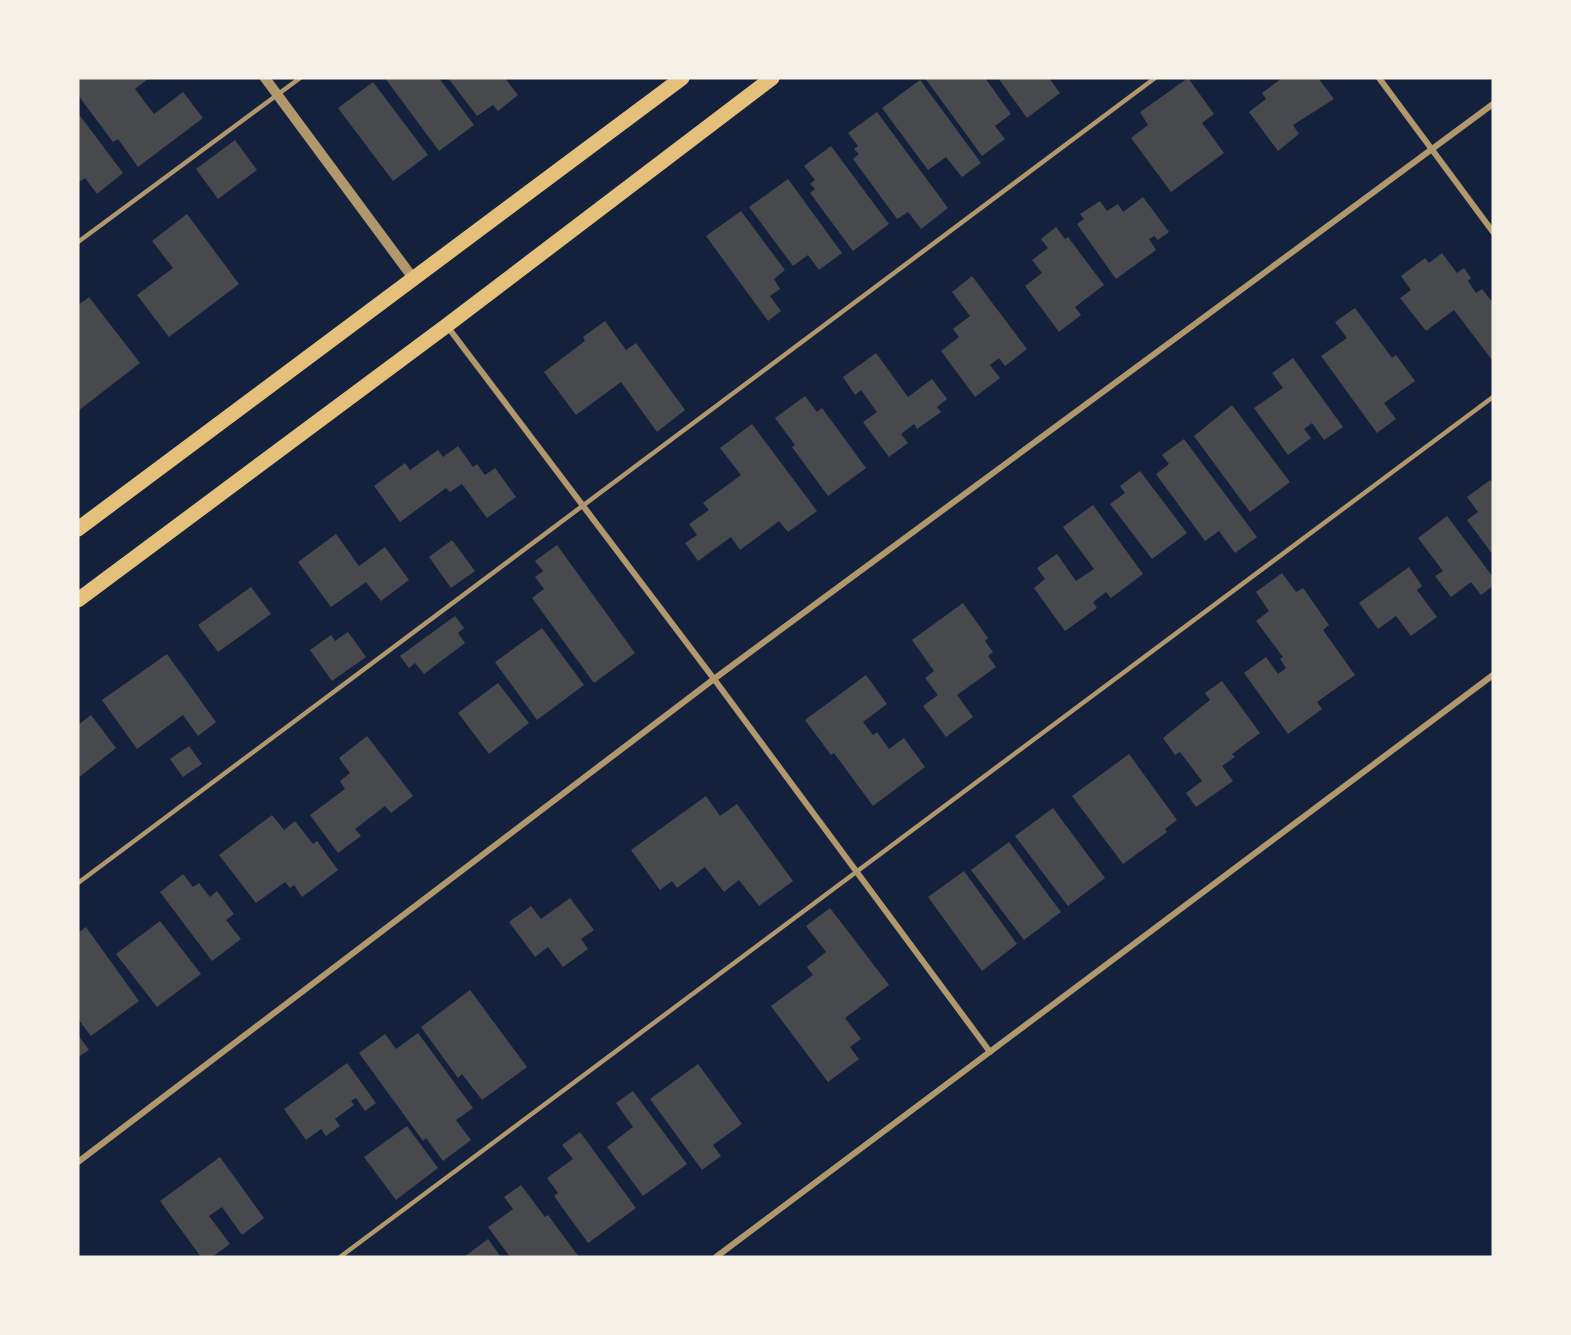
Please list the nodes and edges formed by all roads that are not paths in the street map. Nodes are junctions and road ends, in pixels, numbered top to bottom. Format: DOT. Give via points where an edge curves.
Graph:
graph roads {
  1 [pos="265,78"];
  2 [pos="300,78"];
  3 [pos="682,78"];
  4 [pos="772,78"];
  5 [pos="1155,78"];
  6 [pos="1379,78"];
  7 [pos="277,94"];
  8 [pos="1493,104"];
  9 [pos="1432,149"];
  10 [pos="1493,231"];
  11 [pos="78,242"];
  12 [pos="413,278"];
  13 [pos="446,326"];
  14 [pos="1493,397"];
  15 [pos="583,506"];
  16 [pos="78,529"];
  17 [pos="78,600"];
  18 [pos="1493,675"];
  19 [pos="714,679"];
  20 [pos="857,872"];
  21 [pos="78,883"];
  22 [pos="990,1052"];
  23 [pos="78,1162"];
  24 [pos="340,1257"];
  25 [pos="716,1257"];
  1 -- 7 [label="street"];
  2 -- 7 [label="lane"];
  3 -- 12 [label="main road"];
  4 -- 13 [label="main road"];
  5 -- 15 [label="lane"];
  6 -- 9 [label="street"];
  7 -- 11 [label="lane"];
  7 -- 12 [label="street"];
  8 -- 9 [label="street"];
  9 -- 10 [label="street"];
  9 -- 19 [label="street"];
  12 -- 16 [label="main road"];
  13 -- 15 [label="street"];
  13 -- 17 [label="main road"];
  14 -- 20 [label="lane"];
  15 -- 19 [label="street"];
  15 -- 21 [label="lane"];
  18 -- 22 [label="street"];
  19 -- 20 [label="street"];
  19 -- 23 [label="street"];
  20 -- 22 [label="street"];
  20 -- 24 [label="lane"];
  22 -- 25 [label="street"];
}
